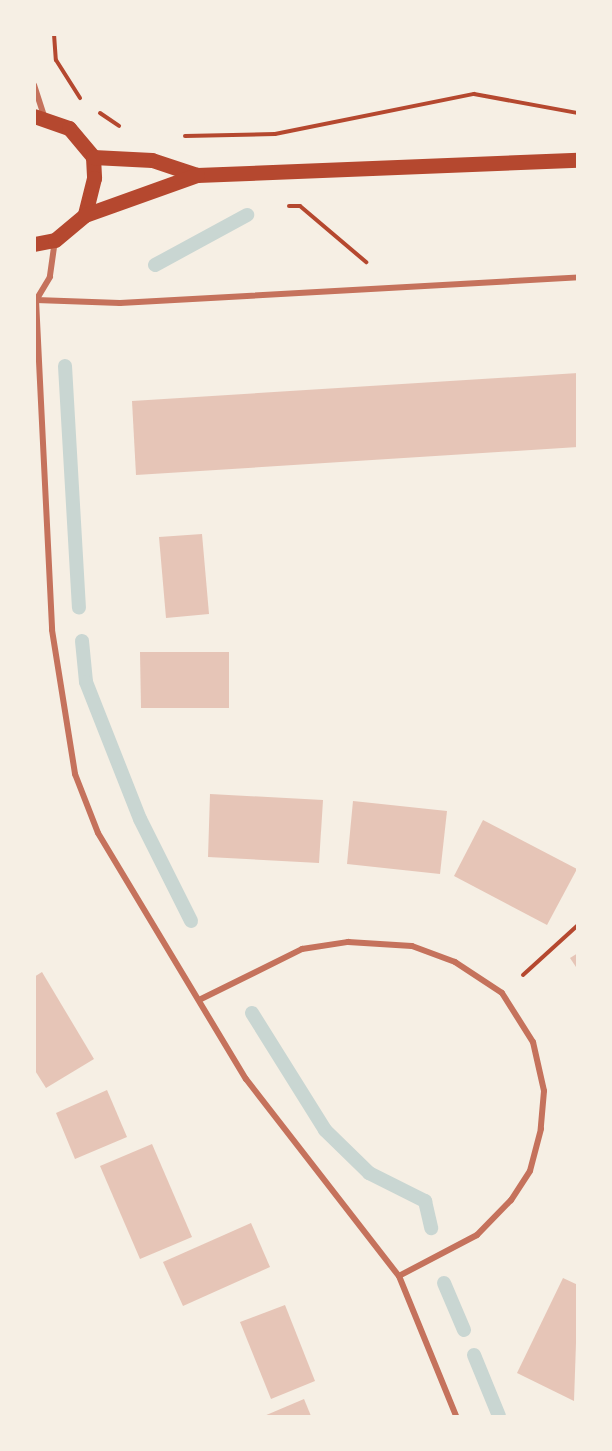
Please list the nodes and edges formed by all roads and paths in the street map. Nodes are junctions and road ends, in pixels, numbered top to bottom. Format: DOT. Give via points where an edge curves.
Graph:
graph roads {
  1 [pos="54,34"];
  2 [pos="34,85"];
  3 [pos="82,101"];
  4 [pos="90,107"];
  5 [pos="578,113"];
  6 [pos="39,116"];
  7 [pos="124,129"];
  8 [pos="174,136"];
  9 [pos="93,157"];
  10 [pos="578,160"];
  11 [pos="197,174"];
  12 [pos="277,205"];
  13 [pos="85,215"];
  14 [pos="55,240"];
  15 [pos="34,243"];
  16 [pos="578,277"];
  17 [pos="372,288"];
  18 [pos="35,299"];
  19 [pos="578,925"];
  20 [pos="502,993"];
  21 [pos="201,999"];
  22 [pos="399,1276"];
  23 [pos="456,1416"];
  1 -- 3 [label="path" via="56,60"];
  2 -- 6 [label="street"];
  4 -- 7 [label="path"];
  5 -- 8 [label="path" via="474,94 275,134"];
  6 -- 9 [label="main road" via="69,128"];
  9 -- 11 [label="main road" via="152,160"];
  9 -- 13 [label="main road" via="94,178"];
  10 -- 11 [label="main road"];
  11 -- 13 [label="main road"];
  12 -- 17 [label="path" via="300,206 374,269"];
  13 -- 14 [label="main road"];
  14 -- 15 [label="main road"];
  14 -- 18 [label="street" via="50,277"];
  16 -- 17 [label="street"];
  17 -- 18 [label="street" via="120,303"];
  18 -- 21 [label="street" via="52,630 75,774 98,833"];
  19 -- 20 [label="path"];
  20 -- 21 [label="street" via="455,962 412,946 348,942 302,949"];
  20 -- 22 [label="street" via="533,1042 544,1091 541,1129 530,1171 511,1200 477,1235"];
  21 -- 22 [label="street" via="246,1080"];
  22 -- 23 [label="street"];
}
